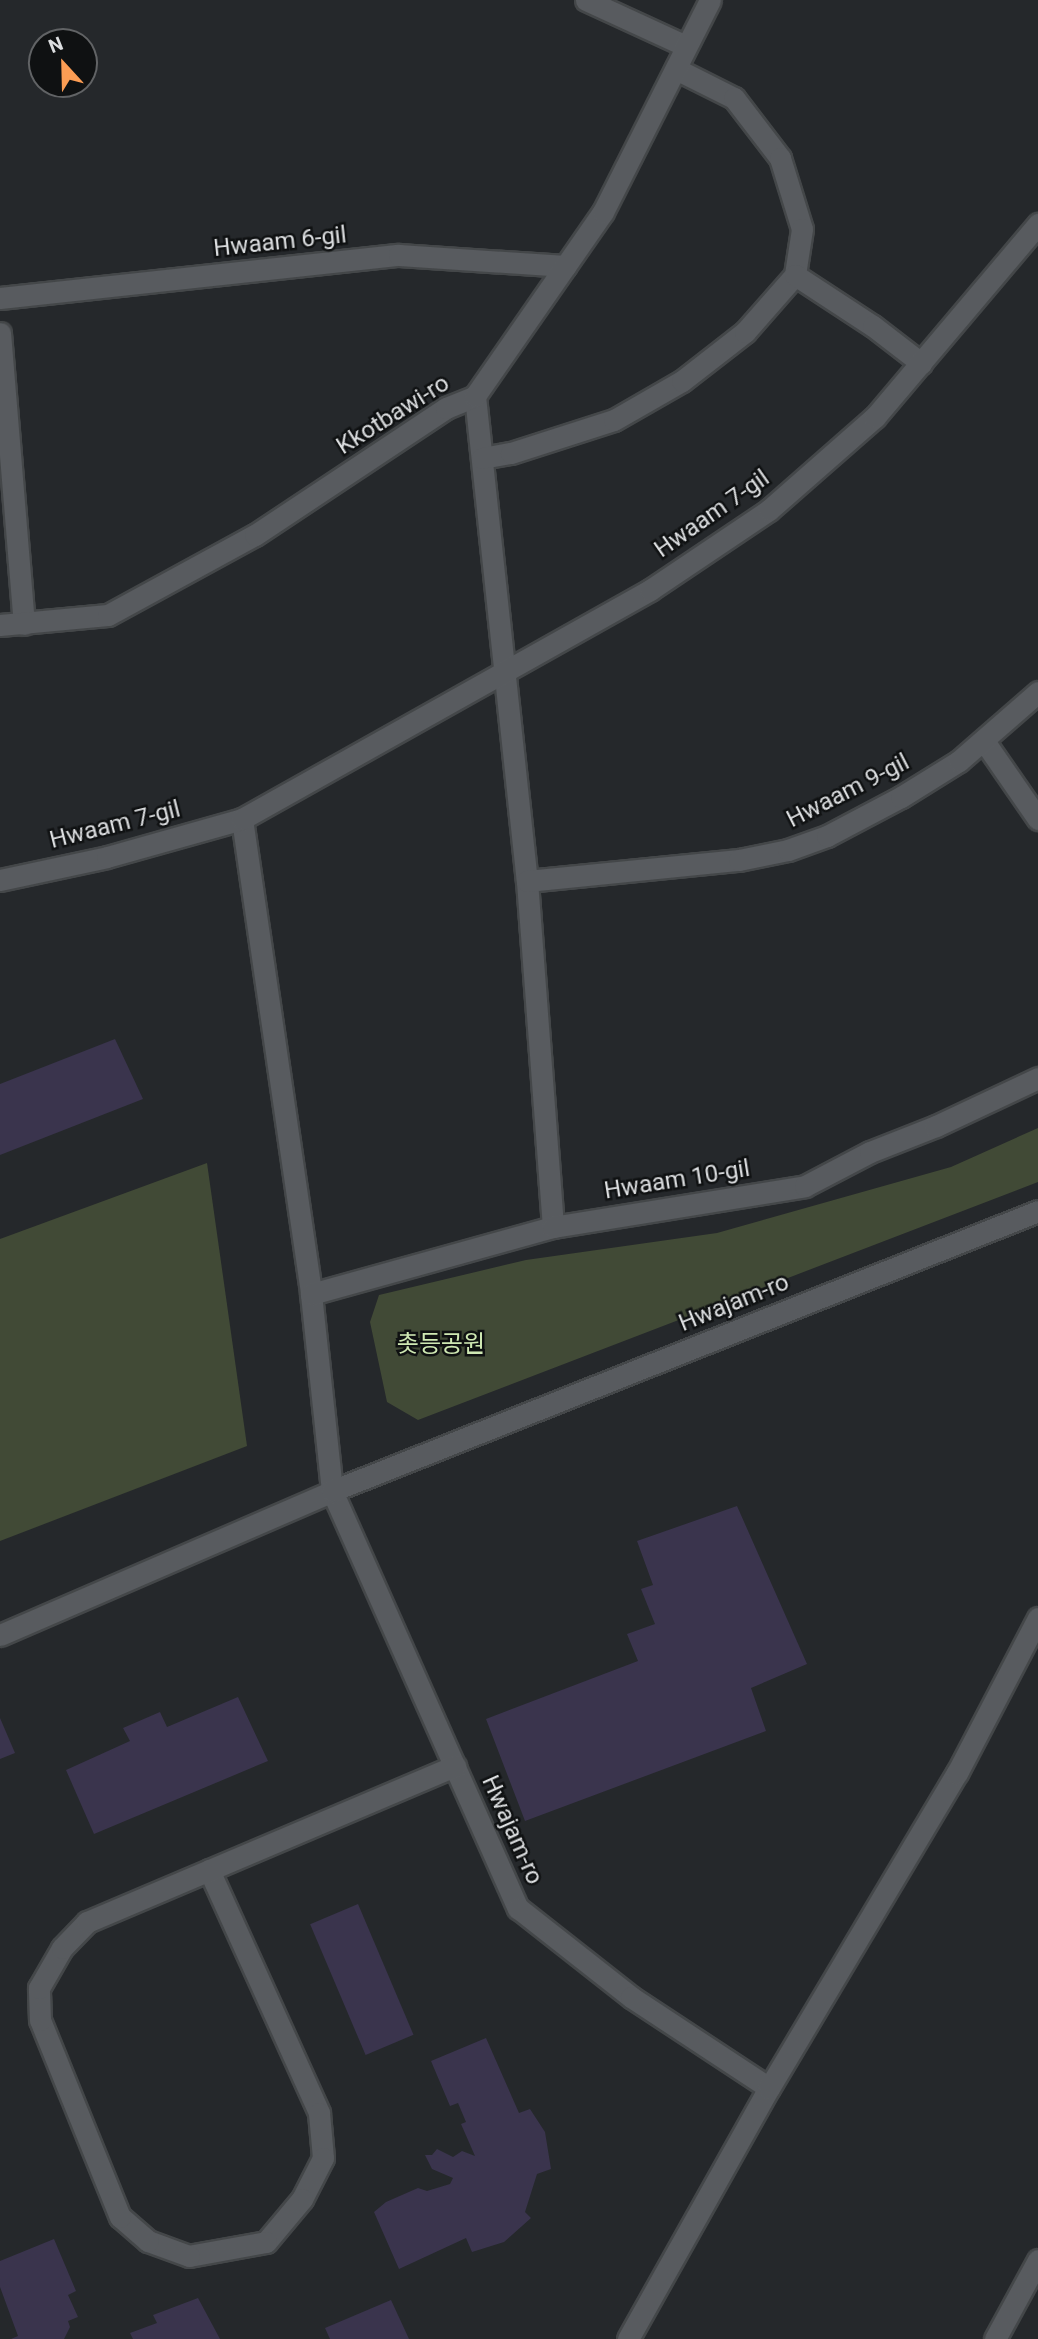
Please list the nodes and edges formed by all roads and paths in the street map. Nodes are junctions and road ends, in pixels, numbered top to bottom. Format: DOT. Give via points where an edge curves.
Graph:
graph roads {
  1 [pos="586,0"];
  2 [pos="710,0"];
  3 [pos="686,46"];
  4 [pos="676,69"];
  5 [pos="1036,231"];
  6 [pos="566,266"];
  7 [pos="795,275"];
  8 [pos="0,298"];
  9 [pos="0,333"];
  10 [pos="921,363"];
  11 [pos="475,396"];
  12 [pos="482,458"];
  13 [pos="24,624"];
  14 [pos="0,625"];
  15 [pos="505,671"];
  16 [pos="1038,692"];
  17 [pos="984,741"];
  18 [pos="243,819"];
  19 [pos="1038,819"];
  20 [pos="0,880"];
  21 [pos="527,881"];
  22 [pos="1038,1078"];
  23 [pos="1038,1211"];
  24 [pos="553,1227"];
  25 [pos="311,1294"];
  26 [pos="332,1491"];
  27 [pos="1038,1618"];
  28 [pos="0,1634"];
  29 [pos="455,1766"];
  30 [pos="209,1870"];
  31 [pos="769,2088"];
  32 [pos="1038,2260"];
  33 [pos="628,2339"];
  34 [pos="995,2339"];
  1 -- 3 [label="street"];
  2 -- 3 [label="street, Kkotbawi-ro"];
  3 -- 4 [label="street, Kkotbawi-ro"];
  4 -- 6 [label="street, Kkotbawi-ro" via="603,212"];
  4 -- 7 [label="street" via="734,98 780,158 802,229"];
  5 -- 10 [label="street, Hwaam 7-gil"];
  6 -- 8 [label="street, Hwaam 6-gil" via="399,255"];
  6 -- 11 [label="street, Kkotbawi-ro"];
  7 -- 10 [label="street"];
  7 -- 12 [label="street" via="745,332 682,381 614,420"];
  9 -- 13 [label="street"];
  10 -- 15 [label="street, Hwaam 7-gil" via="875,417 769,510 650,590"];
  11 -- 12 [label="street"];
  11 -- 13 [label="street, Kkotbawi-ro" via="446,408 255,535 108,615"];
  12 -- 15 [label="street"];
  13 -- 14 [label="street, Kkotbawi-ro"];
  15 -- 18 [label="street, Hwaam 7-gil"];
  15 -- 21 [label="street"];
  16 -- 17 [label="street, Hwaam 9-gil"];
  17 -- 19 [label="street"];
  17 -- 21 [label="street, Hwaam 9-gil" via="901,797 827,836 788,850 739,860"];
  18 -- 20 [label="street, Hwaam 7-gil" via="107,857"];
  18 -- 25 [label="street"];
  21 -- 24 [label="street"];
  22 -- 24 [label="street, Hwaam 10-gil" via="870,1152 805,1186"];
  23 -- 26 [label="street, Hwajam-ro"];
  24 -- 25 [label="street, Hwaam 10-gil"];
  25 -- 26 [label="street"];
  26 -- 28 [label="street, Hwajam-ro"];
  26 -- 29 [label="street, Hwajam-ro"];
  27 -- 31 [label="street" via="957,1773"];
  29 -- 30 [label="street"];
  29 -- 31 [label="street, Hwajam-ro" via="518,1908 631,1997"];
  30 -- 30 [label="street" via="87,1922 62,1948 39,1988 40,2020 120,2217 148,2241 189,2256 266,2242 302,2199 323,2158 319,2113"];
  31 -- 33 [label="street"];
  32 -- 34 [label="street"];
}
